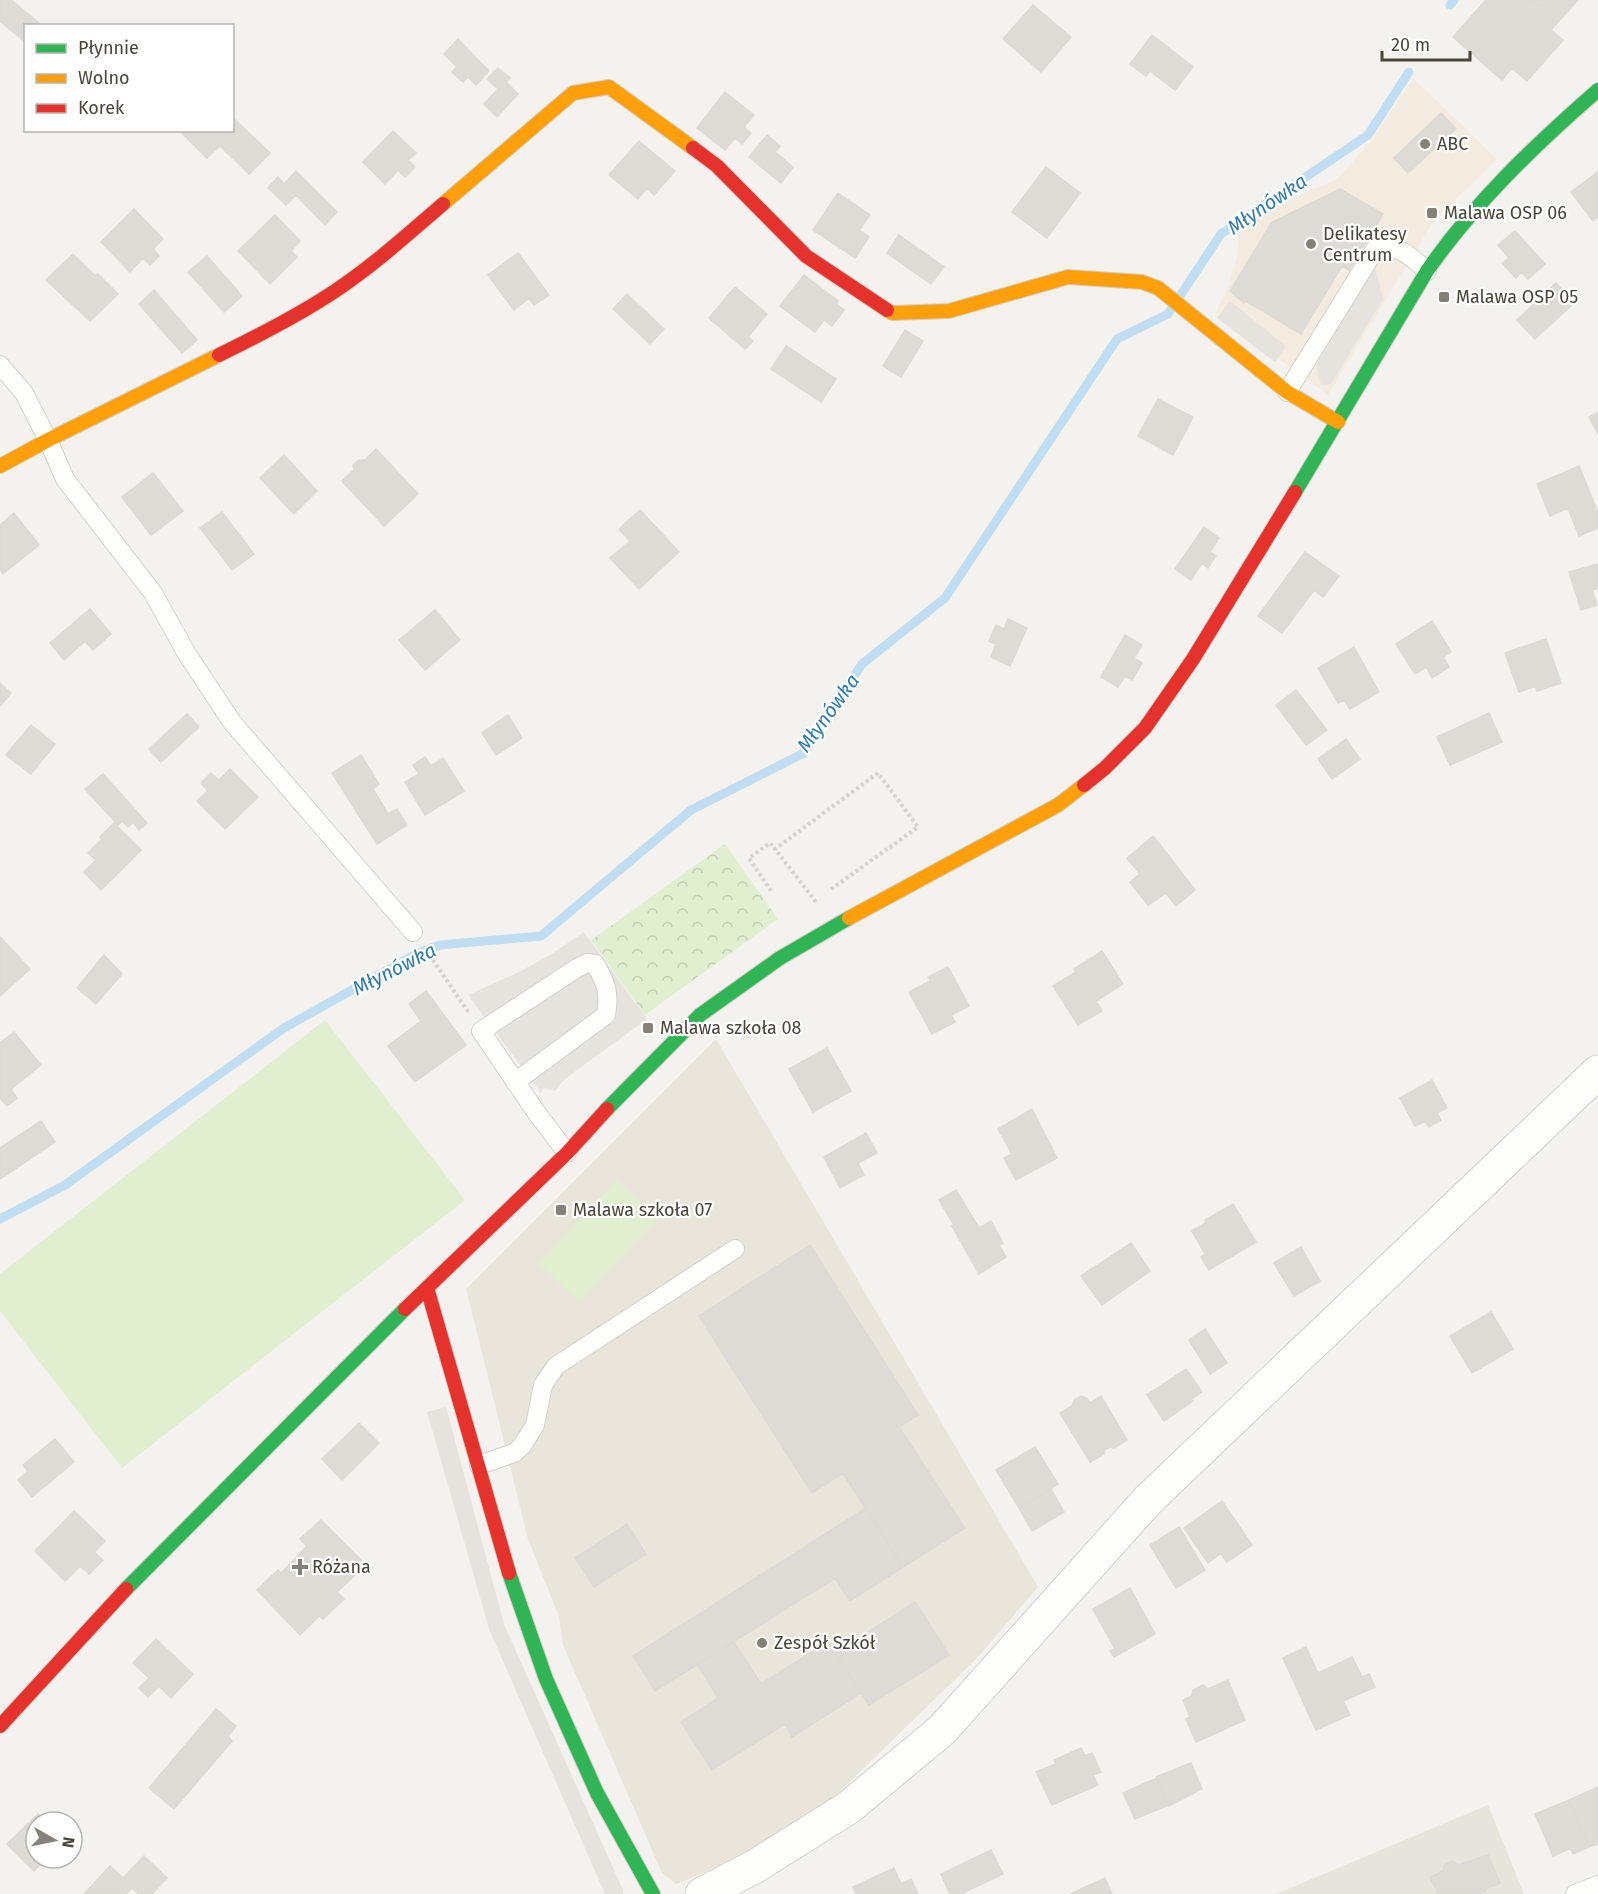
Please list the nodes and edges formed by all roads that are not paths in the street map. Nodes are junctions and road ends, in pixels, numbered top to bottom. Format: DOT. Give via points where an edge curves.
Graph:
graph roads {
  1 [pos="1598,90"];
  2 [pos="1427,271"];
  3 [pos="0,365"];
  4 [pos="1287,392"];
  5 [pos="1338,422"];
  6 [pos="48,440"];
  7 [pos="0,466"];
  8 [pos="412,932"];
  9 [pos="1598,1072"];
  10 [pos="515,1082"];
  11 [pos="567,1153"];
  12 [pos="735,1249"];
  13 [pos="427,1288"];
  14 [pos="479,1465"];
  15 [pos="0,1726"];
  16 [pos="1598,1885"];
  17 [pos="653,1894"];
  18 [pos="702,1894"];
  19 [pos="1575,1894"];
  1 -- 2 [label="street" via="1496,186"];
  2 -- 4 [label="lane" via="1404,250 1376,248"];
  2 -- 5 [label="street"];
  3 -- 6 [label="lane" via="24,393"];
  4 -- 5 [label="street"];
  4 -- 6 [label="street" via="1158,288 1142,282 1068,277 949,311 892,313 806,256 717,166 609,87 573,93 383,255 335,291 252,339"];
  5 -- 11 [label="street" via="1193,659 1145,728 1105,768 1058,805 780,958 700,1015"];
  6 -- 7 [label="street"];
  6 -- 8 [label="lane" via="65,479 153,593 232,722"];
  9 -- 18 [label="street" via="1148,1500 942,1730 848,1808 754,1867"];
  10 -- 10 [label="lane" via="481,1032 577,968 595,964 609,1000 606,1015"];
  10 -- 11 [label="lane"];
  11 -- 13 [label="street"];
  12 -- 14 [label="lane" via="556,1366 543,1385 535,1425 522,1446 514,1453"];
  13 -- 14 [label="street"];
  13 -- 15 [label="street" via="120,1596"];
  14 -- 17 [label="street" via="523,1617 546,1679 597,1793"];
  16 -- 19 [label="lane"];
}
